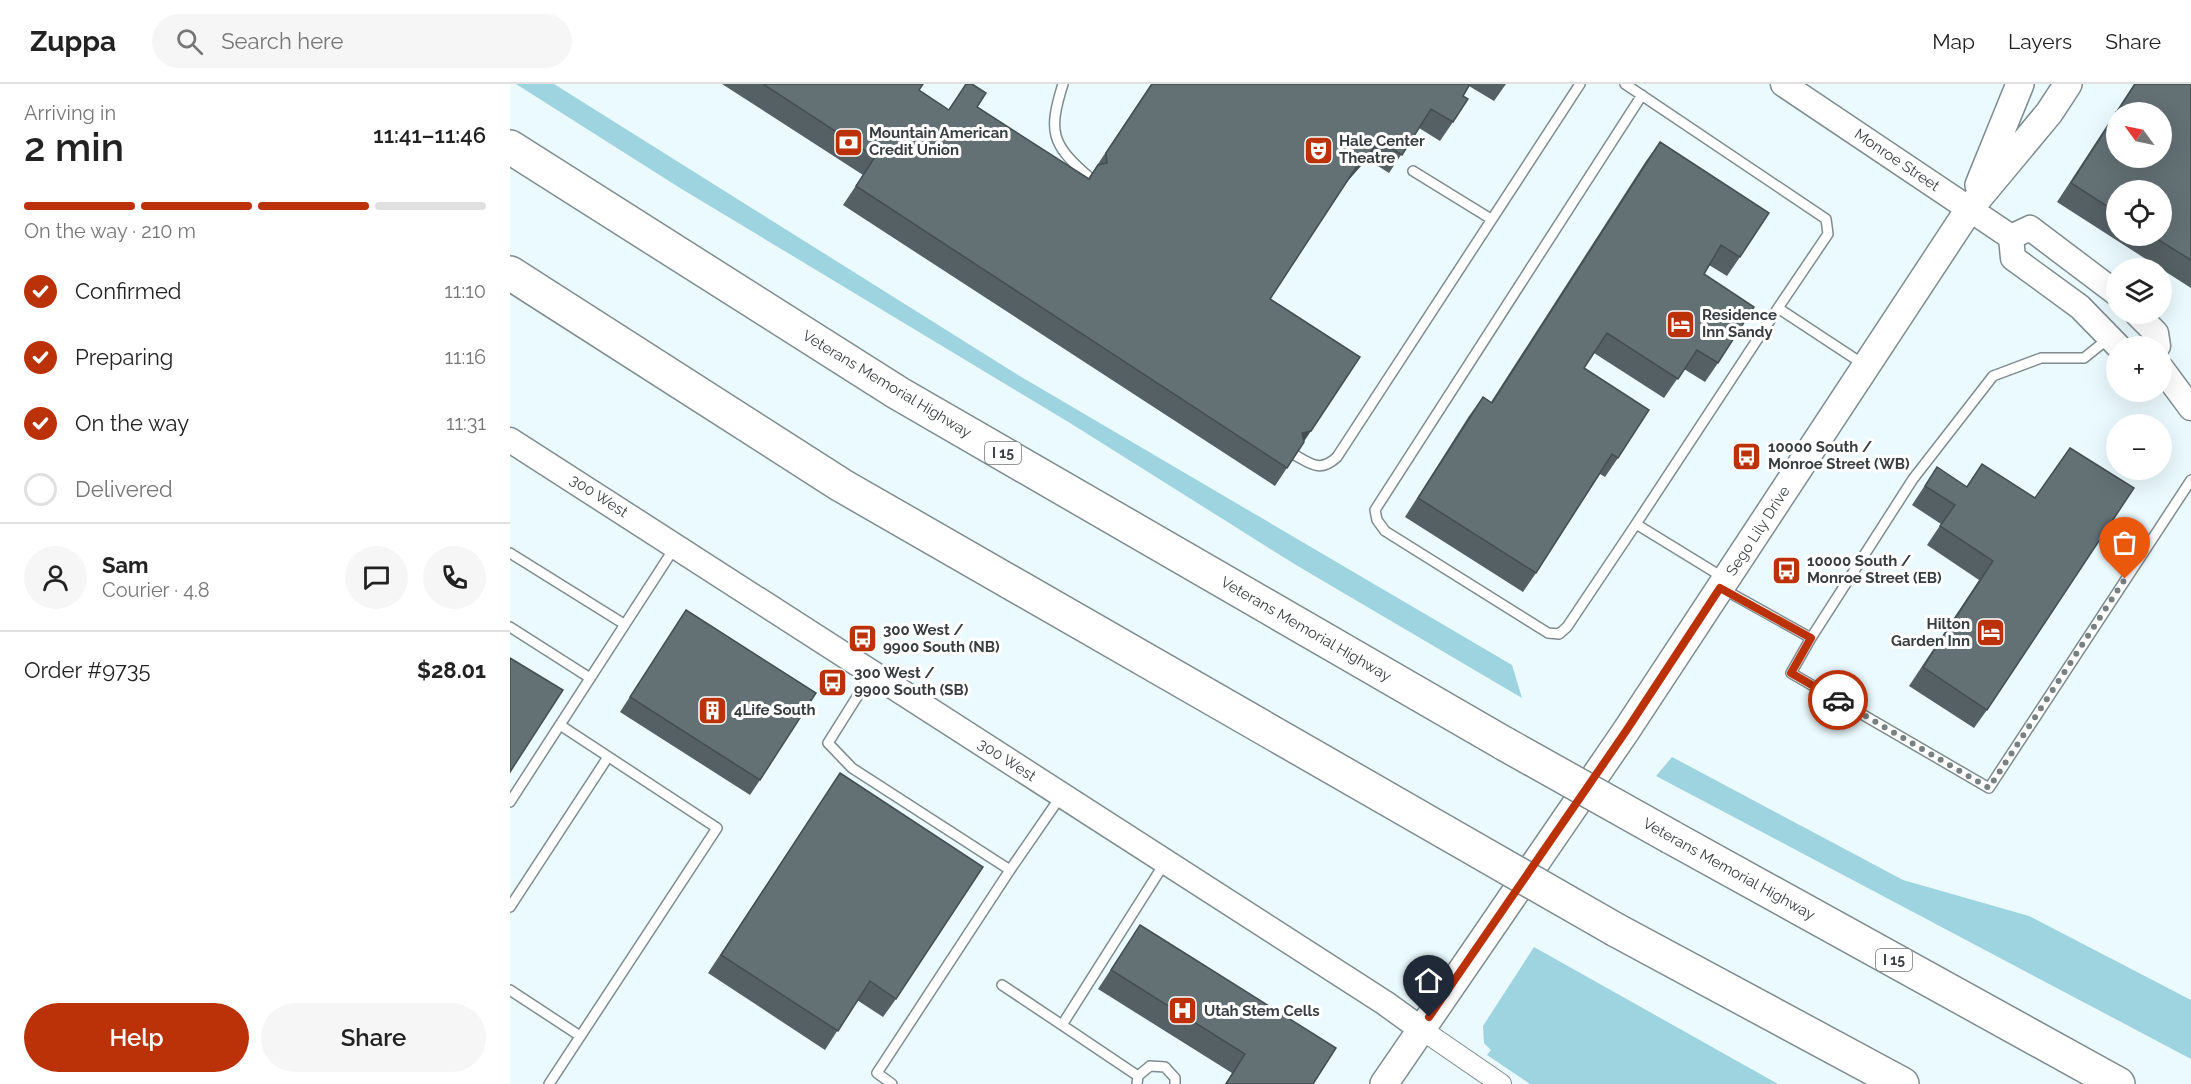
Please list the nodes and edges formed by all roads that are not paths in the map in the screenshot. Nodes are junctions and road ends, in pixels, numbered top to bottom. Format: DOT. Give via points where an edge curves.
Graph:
graph roads {
  1 [pos="1063,84"];
  2 [pos="1580,84"];
  3 [pos="1625,84"];
  4 [pos="1783,84"];
  5 [pos="2020,84"];
  6 [pos="2068,84"];
  7 [pos="1642,95"];
  8 [pos="510,147"];
  9 [pos="1413,171"];
  10 [pos="1089,177"];
  11 [pos="1970,208"];
  12 [pos="1491,219"];
  13 [pos="2011,237"];
  14 [pos="510,273"];
  15 [pos="2106,285"];
  16 [pos="1778,308"];
  17 [pos="2147,324"];
  18 [pos="2108,336"];
  19 [pos="2156,336"];
  20 [pos="2106,346"];
  21 [pos="1866,366"];
  22 [pos="2172,382"];
  23 [pos="2191,408"];
  24 [pos="510,440"];
  25 [pos="1295,455"];
  26 [pos="2191,480"];
  27 [pos="1636,524"];
  28 [pos="676,546"];
  29 [pos="510,553"];
  30 [pos="1723,584"];
  31 [pos="624,624"];
  32 [pos="510,627"];
  33 [pos="1811,638"];
  34 [pos="872,673"];
  35 [pos="590,678"];
  36 [pos="560,725"];
  37 [pos="608,757"];
  38 [pos="1061,796"];
  39 [pos="510,802"];
  40 [pos="1165,863"];
  41 [pos="1010,870"];
  42 [pos="510,907"];
  43 [pos="1002,985"];
  44 [pos="510,990"];
  45 [pos="1062,1025"];
  46 [pos="1421,1029"];
  47 [pos="580,1036"];
  48 [pos="1138,1080"];
  49 [pos="549,1084"];
  50 [pos="892,1084"];
  51 [pos="1175,1084"];
  52 [pos="1384,1084"];
  53 [pos="1501,1084"];
  54 [pos="1902,1084"];
  55 [pos="2118,1084"];
  1 -- 10 [label="lane" via="1053,125 1057,140 1068,159"];
  2 -- 12 [label="lane"];
  3 -- 7 [label="lane"];
  4 -- 11 [label="street, Monroe Street"];
  5 -- 11 [label="main road, Sego Lily Drive"];
  6 -- 11 [label="main road, Sego Lily Drive" via="2049,113"];
  7 -- 16 [label="lane" via="1826,219 1828,234"];
  7 -- 27 [label="lane" via="1375,510 1385,531 1548,633 1559,634"];
  8 -- 55 [label="highway, Veterans Memorial Highway / I 15, bridge" via="898,393 1505,744"];
  9 -- 12 [label="lane"];
  11 -- 13 [label="street, Monroe Street"];
  11 -- 21 [label="main road, Sego Lily Drive"];
  12 -- 25 [label="lane" via="1337,457 1327,466 1314,466"];
  13 -- 15 [label="street" via="2030,228"];
  13 -- 18 [label="street" via="2013,258 2080,307"];
  14 -- 54 [label="highway, bridge" via="841,485 1617,930"];
  16 -- 21 [label="lane"];
  16 -- 27 [label="lane"];
  17 -- 19 [label="street"];
  20 -- 33 [label="lane" via="2084,357 2041,358 1993,376 1913,479"];
  21 -- 30 [label="main road, Sego Lily Drive"];
  22 -- 23 [label="street"];
  24 -- 28 [label="street, 300 West"];
  26 -- 33 [label="lane" via="1989,788 1791,673"];
  27 -- 30 [label="lane"];
  28 -- 31 [label="lane"];
  28 -- 34 [label="street, 300 West"];
  29 -- 31 [label="lane"];
  30 -- 33 [label="lane"];
  30 -- 46 [label="main road, Sego Lily Drive"];
  31 -- 35 [label="lane"];
  32 -- 35 [label="lane"];
  34 -- 38 [label="street, 300 West"];
  34 -- 41 [label="lane" via="828,743 852,768"];
  35 -- 36 [label="lane"];
  36 -- 37 [label="lane"];
  36 -- 39 [label="lane"];
  37 -- 42 [label="lane"];
  37 -- 47 [label="lane" via="717,828"];
  38 -- 40 [label="street, 300 West"];
  38 -- 41 [label="lane"];
  40 -- 45 [label="lane"];
  40 -- 46 [label="street, 300 West"];
  41 -- 50 [label="lane" via="877,1073"];
  43 -- 45 [label="lane"];
  44 -- 47 [label="lane"];
  45 -- 48 [label="lane"];
  46 -- 52 [label="main road, Sego Lily Drive"];
  46 -- 53 [label="street, 300 West"];
  47 -- 49 [label="lane"];
  48 -- 51 [label="lane" via="1150,1066 1165,1067 1175,1078"];
}
